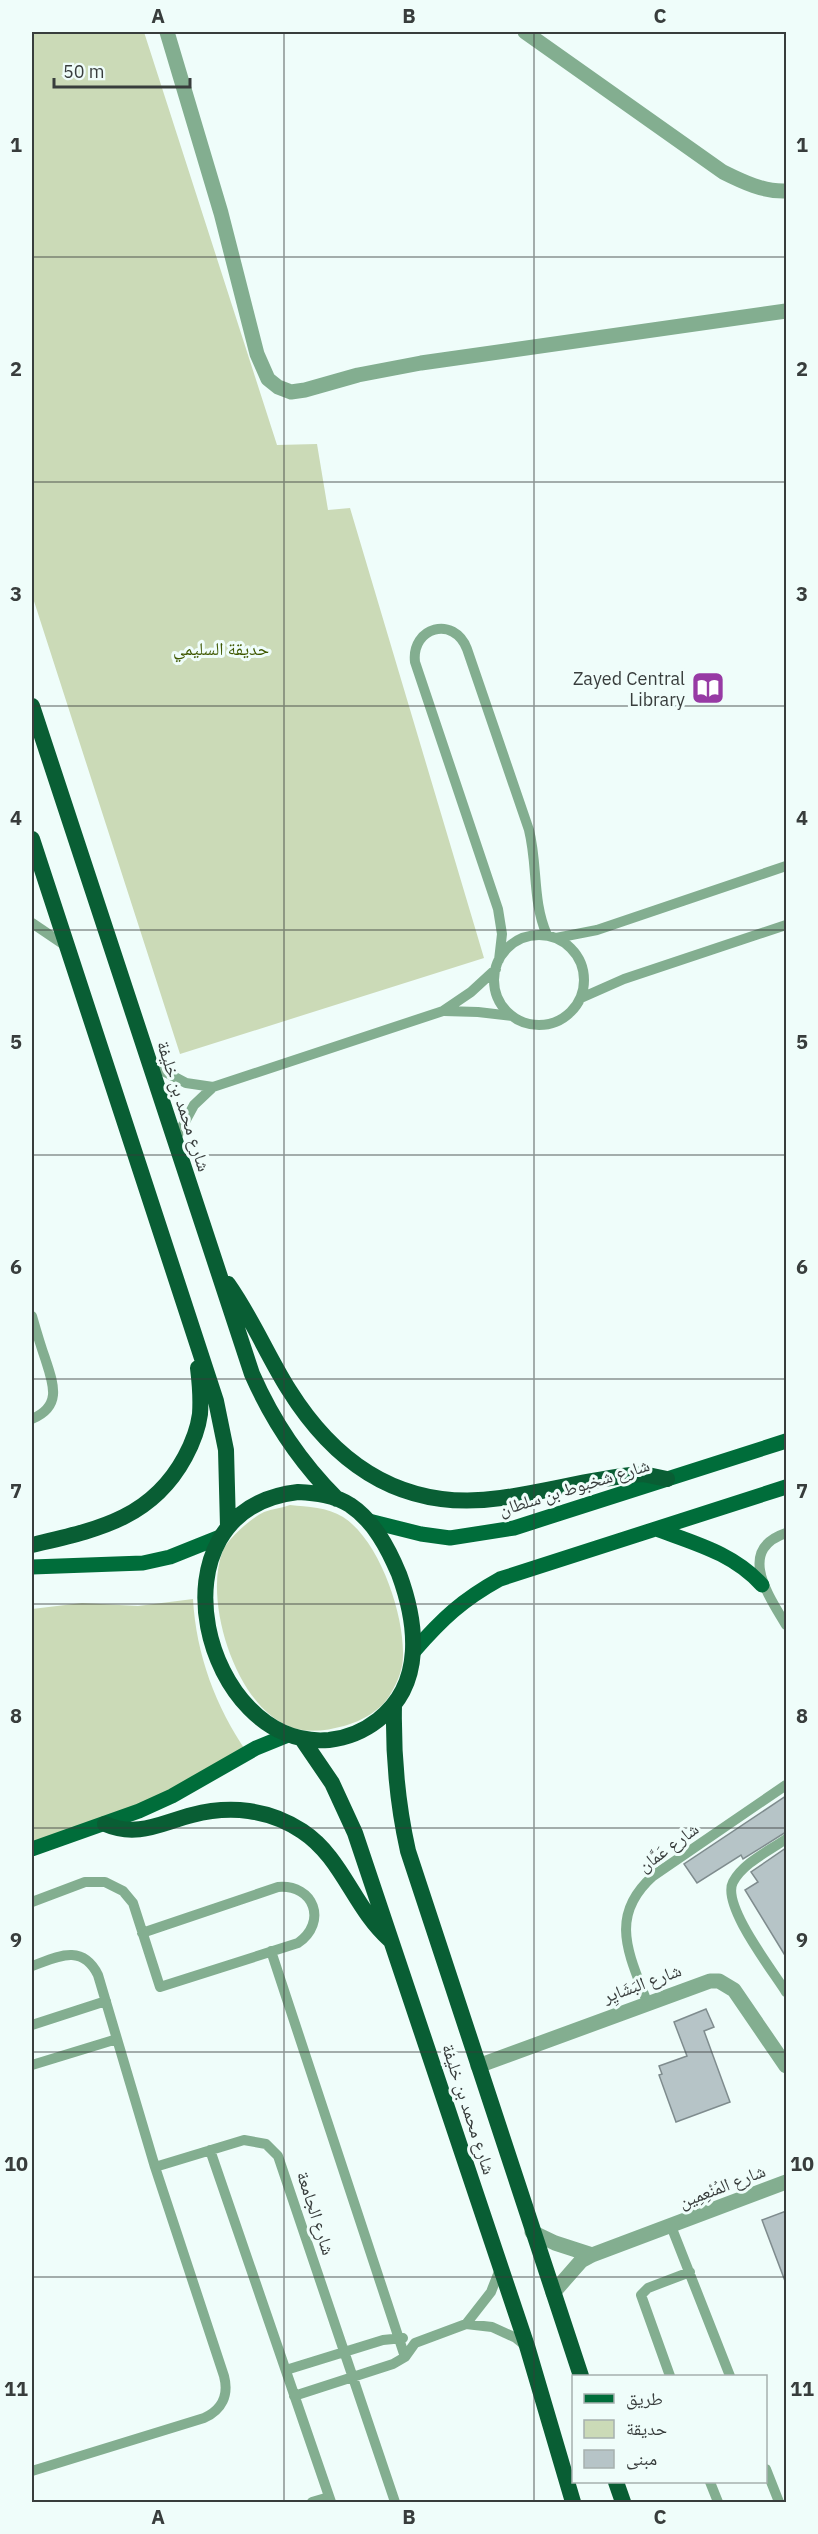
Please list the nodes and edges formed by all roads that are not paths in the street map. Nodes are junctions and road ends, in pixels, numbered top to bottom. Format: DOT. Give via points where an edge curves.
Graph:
graph roads {
  1 [pos="167,32"];
  2 [pos="525,32"];
  3 [pos="786,191"];
  4 [pos="786,311"];
  5 [pos="32,705"];
  6 [pos="32,839"];
  7 [pos="786,866"];
  8 [pos="32,922"];
  9 [pos="786,925"];
  10 [pos="552,937"];
  11 [pos="67,946"];
  12 [pos="497,964"];
  13 [pos="581,998"];
  14 [pos="443,1011"];
  15 [pos="512,1017"];
  16 [pos="150,1064"];
  17 [pos="213,1087"];
  18 [pos="175,1140"];
  19 [pos="218,1270"];
  20 [pos="32,1316"];
  21 [pos="196,1341"];
  22 [pos="32,1419"];
  23 [pos="786,1441"];
  24 [pos="667,1479"];
  25 [pos="786,1487"];
  26 [pos="337,1499"];
  27 [pos="369,1521"];
  28 [pos="658,1530"];
  29 [pos="224,1531"];
  30 [pos="786,1533"];
  31 [pos="32,1545"];
  32 [pos="32,1567"];
  33 [pos="762,1585"];
  34 [pos="786,1624"];
  35 [pos="414,1651"];
  36 [pos="394,1705"];
  37 [pos="295,1737"];
  38 [pos="786,1785"];
  39 [pos="105,1824"];
  40 [pos="786,1839"];
  41 [pos="32,1849"];
  42 [pos="32,1902"];
  43 [pos="142,1933"];
  44 [pos="392,1942"];
  45 [pos="271,1951"];
  46 [pos="32,1966"];
  47 [pos="786,1992"];
  48 [pos="106,2001"];
  49 [pos="647,2002"];
  50 [pos="32,2025"];
  51 [pos="117,2038"];
  52 [pos="32,2066"];
  53 [pos="478,2066"];
  54 [pos="786,2066"];
  55 [pos="210,2150"];
  56 [pos="154,2167"];
  57 [pos="786,2182"];
  58 [pos="671,2226"];
  59 [pos="532,2232"];
  60 [pos="592,2255"];
  61 [pos="501,2266"];
  62 [pos="690,2272"];
  63 [pos="553,2293"];
  64 [pos="466,2324"];
  65 [pos="398,2338"];
  66 [pos="415,2343"];
  67 [pos="527,2346"];
  68 [pos="344,2352"];
  69 [pos="405,2356"];
  70 [pos="286,2370"];
  71 [pos="581,2375"];
  72 [pos="670,2375"];
  73 [pos="730,2375"];
  74 [pos="353,2378"];
  75 [pos="294,2396"];
  76 [pos="32,2471"];
  77 [pos="767,2474"];
  78 [pos="617,2483"];
  79 [pos="711,2483"];
  80 [pos="330,2500"];
  81 [pos="312,2502"];
  82 [pos="395,2502"];
  83 [pos="573,2502"];
  84 [pos="623,2502"];
  85 [pos="718,2502"];
  86 [pos="778,2502"];
  1 -- 4 [label="street" via="224,223 259,361 268,379 278,387 291,392 305,390 421,363"];
  2 -- 3 [label="street" via="723,172 748,184"];
  5 -- 16 [label="highway, شارع محمد بن خليفة"];
  6 -- 11 [label="highway"];
  7 -- 10 [label="lane" via="597,930"];
  8 -- 11 [label="lane"];
  9 -- 13 [label="lane" via="624,979"];
  10 -- 12 [label="lane" via="519,940"];
  10 -- 12 [label="lane" via="537,904 529,830 464,642 454,632 434,630 418,642 415,662 498,909 502,934"];
  10 -- 13 [label="lane" via="569,945 581,963 585,984"];
  11 -- 21 [label="highway"];
  12 -- 14 [label="lane" via="471,992"];
  12 -- 15 [label="lane" via="497,995"];
  13 -- 15 [label="lane" via="569,1014 551,1024 531,1024"];
  14 -- 15 [label="lane"];
  14 -- 17 [label="lane"];
  16 -- 17 [label="lane" via="186,1083"];
  16 -- 18 [label="highway, شارع محمد بن خليفة"];
  17 -- 18 [label="lane" via="194,1106"];
  18 -- 19 [label="highway, شارع محمد بن خليفة"];
  19 -- 24 [label="highway" via="311,1422 347,1460 374,1477 411,1492 476,1500 631,1475"];
  19 -- 26 [label="highway, شارع محمد بن خليفة" via="262,1397 302,1462"];
  20 -- 22 [label="lane" via="54,1387 50,1406"];
  21 -- 29 [label="highway" via="221,1425 228,1475"];
  21 -- 31 [label="highway" via="201,1396 197,1428 178,1470 163,1490 144,1507 120,1519 80,1534"];
  23 -- 24 [label="main road, شارع شخبوط بن سلطان"];
  24 -- 27 [label="main road, شارع شخبوط بن سلطان" via="514,1528 483,1534 450,1538"];
  25 -- 28 [label="main road"];
  26 -- 27 [label="highway"];
  26 -- 29 [label="highway" via="311,1493 285,1494 254,1505"];
  27 -- 35 [label="highway" via="402,1582"];
  28 -- 33 [label="main road" via="722,1554 739,1563"];
  28 -- 35 [label="main road" via="500,1580 469,1597"];
  29 -- 32 [label="main road" via="170,1557 143,1563"];
  29 -- 37 [label="highway" via="209,1560 206,1583 206,1610 213,1645 230,1683 249,1708 262,1721"];
  30 -- 33 [label="lane" via="768,1542 762,1553"];
  33 -- 34 [label="lane"];
  35 -- 36 [label="highway" via="408,1680"];
  36 -- 37 [label="highway" via="359,1732 331,1740"];
  36 -- 53 [label="highway, شارع محمد بن خليفة" via="395,1784 408,1851"];
  37 -- 39 [label="main road" via="256,1748 172,1796"];
  37 -- 44 [label="highway, شارع محمد بن خليفة" via="332,1783 345,1808"];
  38 -- 49 [label="lane, شارع عَمَّان" via="653,1876 629,1904 625,1935"];
  39 -- 41 [label="main road"];
  39 -- 44 [label="highway" via="123,1830 143,1830 224,1809 279,1819 301,1830 326,1851 360,1906"];
  40 -- 47 [label="lane" via="746,1866 732,1883 731,1894 739,1917"];
  42 -- 43 [label="lane" via="85,1882 105,1882 129,1898"];
  43 -- 45 [label="lane" via="160,1987"];
  43 -- 45 [label="lane" via="278,1887 294,1887 312,1904 314,1922 298,1943"];
  44 -- 61 [label="highway, شارع محمد بن خليفة"];
  45 -- 65 [label="lane"];
  46 -- 48 [label="lane" via="64,1955 80,1957 94,1967"];
  48 -- 50 [label="lane"];
  48 -- 51 [label="lane"];
  49 -- 53 [label="street, شارع البَشَايِر"];
  49 -- 54 [label="street, شارع البَشَايِر" via="710,1980 727,1985"];
  51 -- 52 [label="lane"];
  51 -- 56 [label="lane"];
  53 -- 59 [label="highway, شارع محمد بن خليفة"];
  55 -- 56 [label="lane, شارع الجامعة"];
  55 -- 68 [label="lane, شارع الجامعة" via="251,2140 266,2144 279,2156"];
  55 -- 70 [label="lane"];
  56 -- 76 [label="lane" via="224,2376 224,2398 217,2410 204,2418"];
  57 -- 58 [label="street, شارع المُنْعِمِين"];
  58 -- 60 [label="street, شارع المُنْعِمِين"];
  58 -- 62 [label="lane, شارع المُنْعِمِين"];
  59 -- 60 [label="street"];
  59 -- 63 [label="highway, شارع محمد بن خليفة"];
  60 -- 63 [label="street, شارع المُنْعِمِين" via="581,2261"];
  61 -- 64 [label="lane" via="491,2292"];
  61 -- 67 [label="highway, شارع محمد بن خليفة"];
  62 -- 72 [label="lane" via="648,2288 641,2295"];
  62 -- 73 [label="lane, شارع المُنْعِمِين"];
  63 -- 71 [label="highway, شارع محمد بن خليفة"];
  64 -- 66 [label="lane"];
  64 -- 67 [label="lane" via="498,2330"];
  65 -- 66 [label="lane"];
  65 -- 68 [label="lane"];
  65 -- 69 [label="lane"];
  66 -- 69 [label="lane"];
  67 -- 83 [label="highway, شارع محمد بن خليفة"];
  68 -- 70 [label="lane"];
  68 -- 74 [label="lane, شارع الجامعة"];
  69 -- 74 [label="lane"];
  70 -- 75 [label="lane"];
  74 -- 75 [label="lane"];
  74 -- 82 [label="lane, شارع الجامعة"];
  75 -- 80 [label="lane"];
  77 -- 86 [label="lane"];
  78 -- 84 [label="highway"];
  79 -- 85 [label="lane"];
  80 -- 81 [label="lane"];
}
